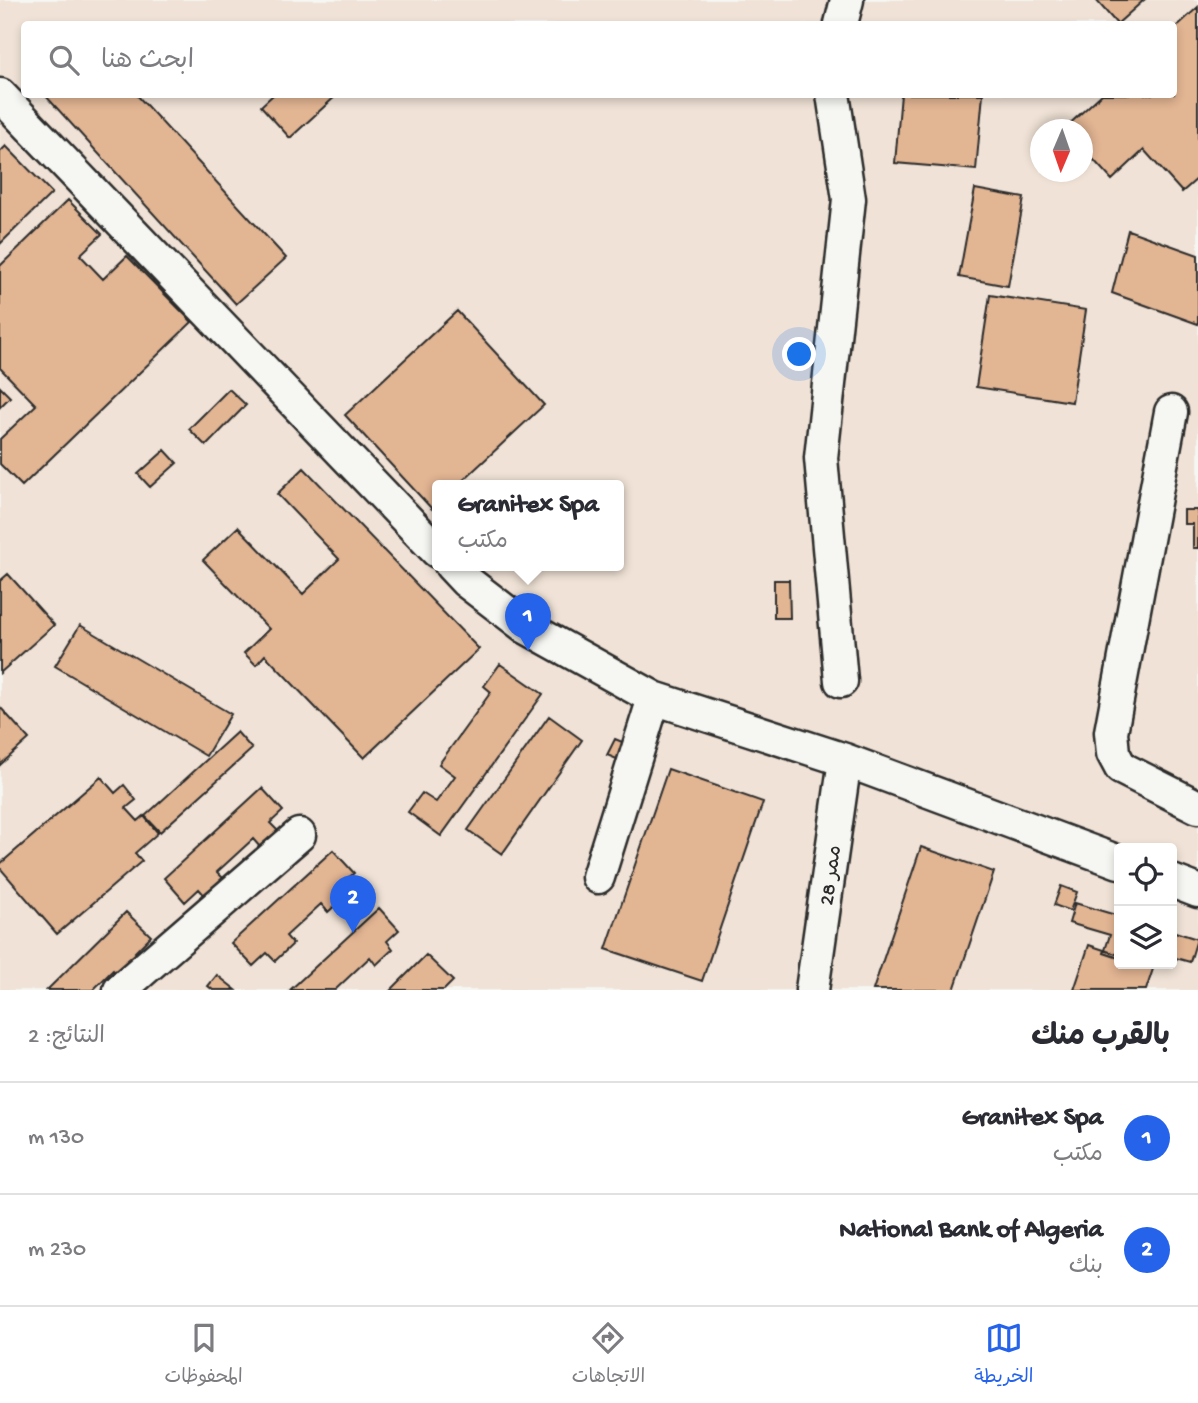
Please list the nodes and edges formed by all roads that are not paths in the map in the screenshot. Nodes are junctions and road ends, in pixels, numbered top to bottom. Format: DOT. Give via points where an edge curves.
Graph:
graph roads {
  1 [pos="847,0"];
  2 [pos="842,21"];
  3 [pos="834,98"];
  4 [pos="5,111"];
  5 [pos="1171,412"];
  6 [pos="432,546"];
  7 [pos="456,571"];
  8 [pos="841,681"];
  9 [pos="654,698"];
  10 [pos="845,760"];
  11 [pos="1198,807"];
  12 [pos="299,835"];
  13 [pos="1114,860"];
  14 [pos="597,877"];
  15 [pos="1177,883"];
  16 [pos="1198,891"];
  17 [pos="120,990"];
  18 [pos="812,990"];
  1 -- 2 [label="lane"];
  3 -- 8 [label="lane" via="849,199 821,458"];
  4 -- 6 [label="lane"];
  5 -- 11 [label="lane" via="1111,732 1113,753 1121,768"];
  7 -- 9 [label="lane" via="526,627"];
  9 -- 10 [label="lane"];
  9 -- 14 [label="lane"];
  10 -- 13 [label="lane"];
  10 -- 18 [label="lane, ممر 28"];
  12 -- 17 [label="lane"];
  15 -- 16 [label="lane"];
}
